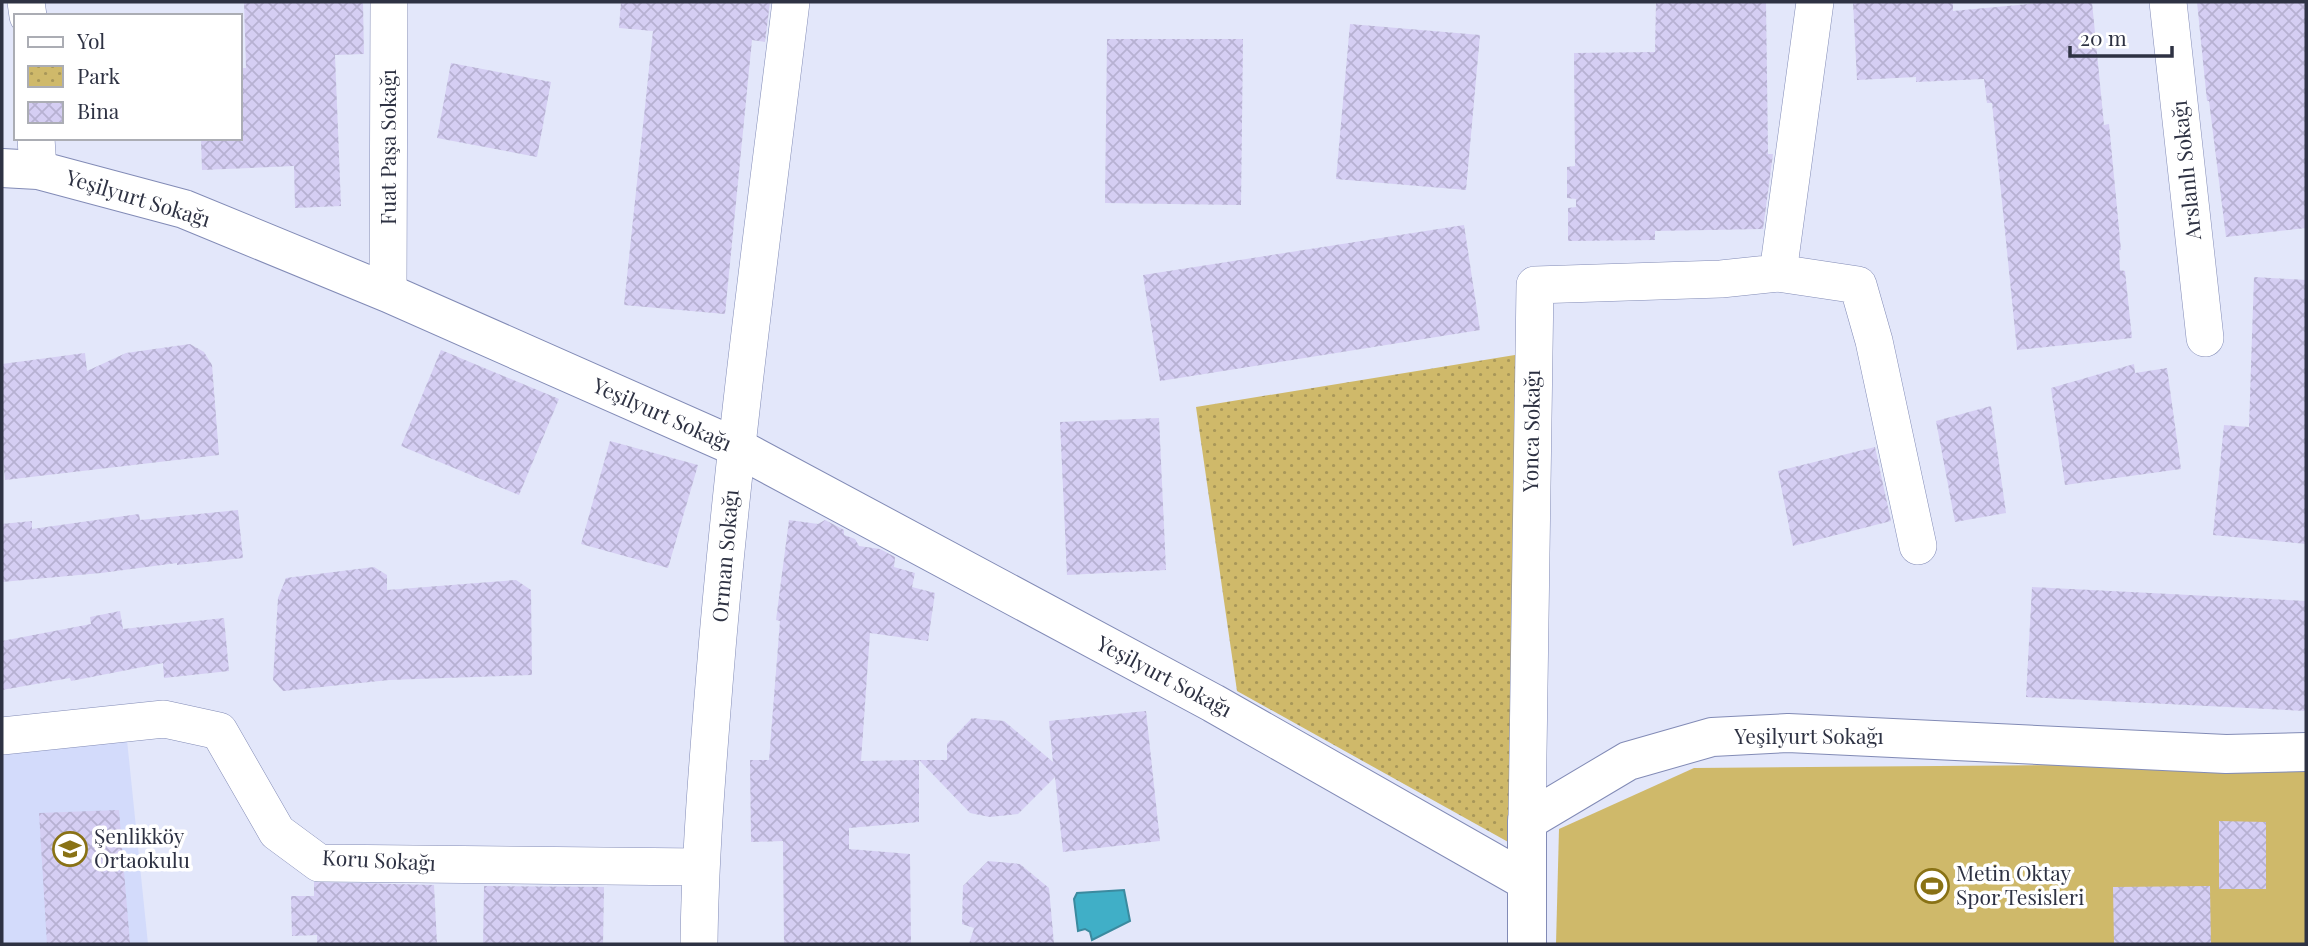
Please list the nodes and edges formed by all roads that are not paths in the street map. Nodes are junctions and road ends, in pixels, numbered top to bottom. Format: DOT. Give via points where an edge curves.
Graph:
graph roads {
  1 [pos="389,2"];
  2 [pos="791,2"];
  3 [pos="1815,2"];
  4 [pos="2168,2"];
  5 [pos="25,159"];
  6 [pos="1778,272"];
  7 [pos="388,293"];
  8 [pos="2205,338"];
  9 [pos="736,447"];
  10 [pos="1918,546"];
  11 [pos="2,736"];
  12 [pos="2306,752"];
  13 [pos="1527,821"];
  14 [pos="700,867"];
  15 [pos="1526,881"];
  16 [pos="699,944"];
  17 [pos="1527,944"];
  1 -- 7 [label="street, Fuat Paşa Sokağı"];
  2 -- 9 [label="street, Orman Sokağı"];
  3 -- 6 [label="street"];
  4 -- 8 [label="street, Arslanlı Sokağı"];
  5 -- 7 [label="main road, Yeşilyurt Sokağı" via="184,209"];
  6 -- 10 [label="street, Yonca Sokağı" via="1858,285"];
  6 -- 13 [label="street, Yonca Sokağı" via="1721,279 1535,285"];
  7 -- 9 [label="main road, Yeşilyurt Sokağı"];
  9 -- 14 [label="street, Orman Sokağı"];
  9 -- 15 [label="main road, Yeşilyurt Sokağı" via="1213,703"];
  11 -- 14 [label="street, Koru Sokağı" via="164,719 219,731 277,832 319,863"];
  12 -- 13 [label="main road, Yeşilyurt Sokağı" via="2226,754 1788,733 1712,737 1628,761"];
  13 -- 15 [label="main road"];
  14 -- 16 [label="street, Orman Sokağı"];
  15 -- 17 [label="main road"];
}
